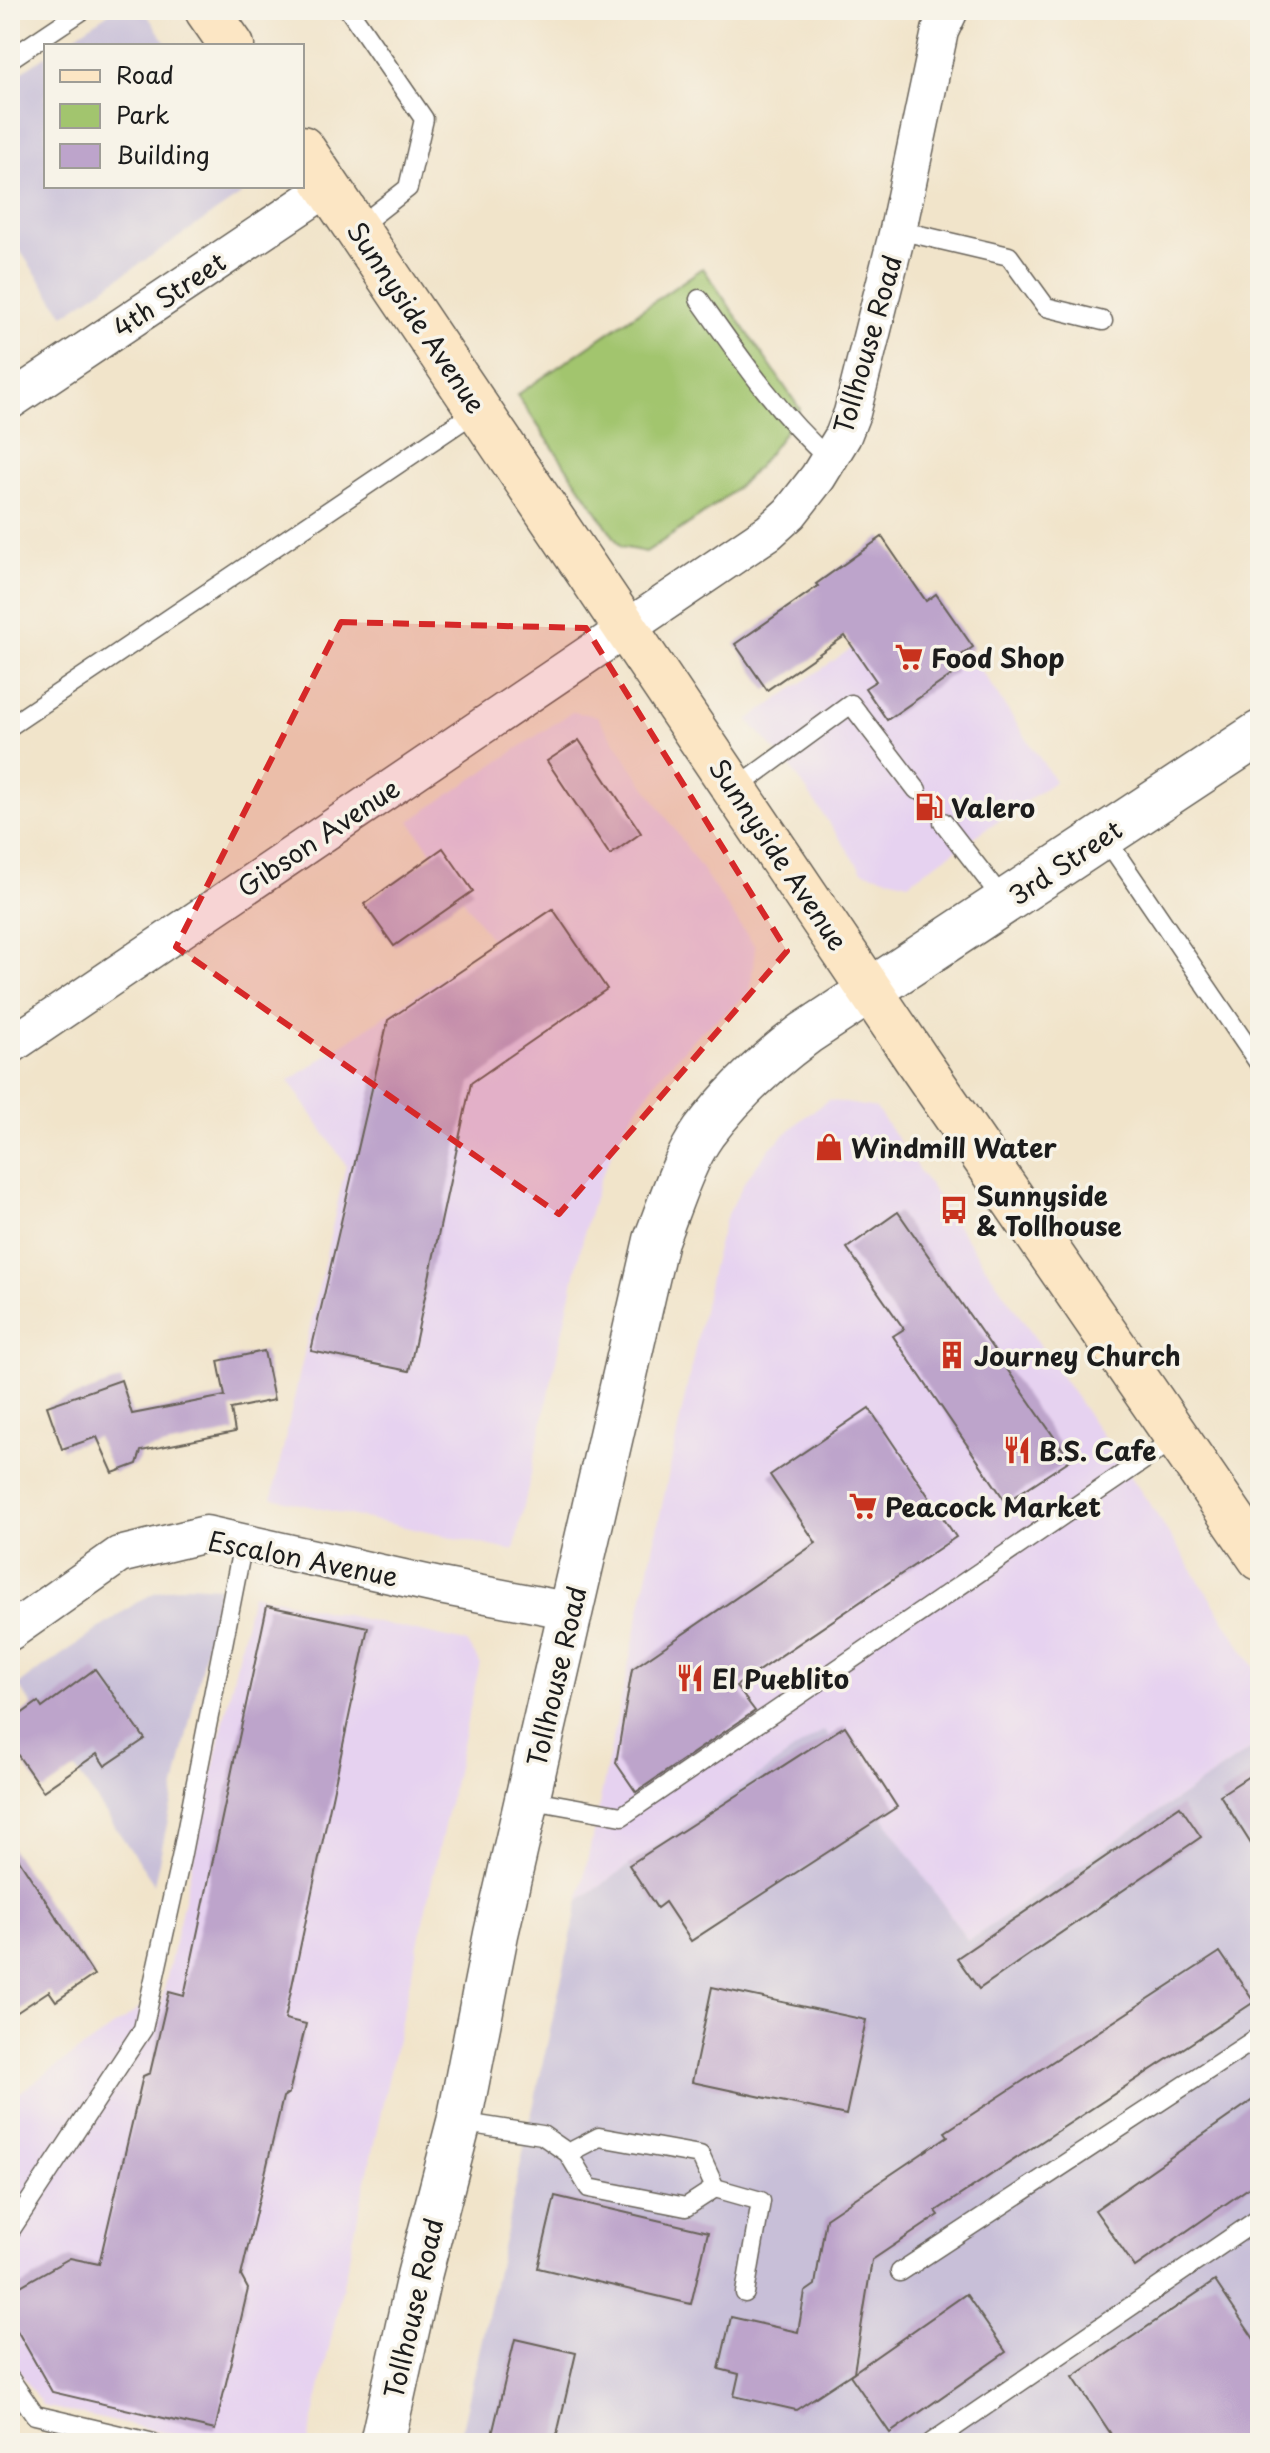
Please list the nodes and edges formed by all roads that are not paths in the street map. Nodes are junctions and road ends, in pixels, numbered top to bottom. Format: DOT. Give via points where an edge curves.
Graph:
graph roads {
  1 [pos="83,10"];
  2 [pos="207,10"];
  3 [pos="349,10"];
  4 [pos="949,12"];
  5 [pos="231,44"];
  6 [pos="10,59"];
  7 [pos="304,151"];
  8 [pos="329,187"];
  9 [pos="357,228"];
  10 [pos="898,230"];
  11 [pos="699,299"];
  12 [pos="1103,321"];
  13 [pos="10,401"];
  14 [pos="480,409"];
  15 [pos="830,460"];
  16 [pos="627,628"];
  17 [pos="10,726"];
  18 [pos="1260,733"];
  19 [pos="735,789"];
  20 [pos="917,790"];
  21 [pos="943,822"];
  22 [pos="1104,836"];
  23 [pos="1005,902"];
  24 [pos="871,991"];
  25 [pos="10,1046"];
  26 [pos="1260,1065"];
  27 [pos="1176,1438"];
  28 [pos="243,1543"];
  29 [pos="1260,1558"];
  30 [pos="571,1611"];
  31 [pos="10,1632"];
  32 [pos="527,1799"];
  33 [pos="1260,2036"];
  34 [pos="459,2122"];
  35 [pos="568,2153"];
  36 [pos="715,2188"];
  37 [pos="1260,2218"];
  38 [pos="10,2231"];
  39 [pos="900,2272"];
  40 [pos="745,2293"];
  41 [pos="10,2379"];
  42 [pos="154,2443"];
  43 [pos="382,2443"];
  44 [pos="931,2443"];
  1 -- 6 [label="lane"];
  2 -- 5 [label="main road"];
  3 -- 9 [label="lane" via="424,119 408,188"];
  4 -- 10 [label="street, Tollhouse Road"];
  7 -- 8 [label="main road, Sunnyside Avenue"];
  8 -- 9 [label="main road, Sunnyside Avenue"];
  8 -- 13 [label="street, 4th Street"];
  9 -- 14 [label="main road, Sunnyside Avenue"];
  10 -- 12 [label="lane" via="1009,256 1046,307"];
  10 -- 15 [label="street, Tollhouse Road" via="852,413"];
  11 -- 15 [label="lane" via="798,432"];
  14 -- 16 [label="main road, Sunnyside Avenue"];
  14 -- 17 [label="lane"];
  15 -- 16 [label="street, Tollhouse Road" via="805,496 769,532"];
  16 -- 19 [label="main road, Sunnyside Avenue"];
  16 -- 25 [label="street, Gibson Avenue"];
  18 -- 22 [label="street, 3rd Street"];
  19 -- 20 [label="lane" via="851,704"];
  19 -- 24 [label="main road, Sunnyside Avenue"];
  21 -- 23 [label="lane"];
  22 -- 23 [label="street, 3rd Street"];
  22 -- 26 [label="lane"];
  23 -- 24 [label="street, 3rd Street"];
  24 -- 27 [label="main road, Sunnyside Avenue"];
  24 -- 30 [label="street, Tollhouse Road" via="792,1044 741,1090 703,1134 683,1173 656,1240"];
  27 -- 29 [label="main road, Sunnyside Avenue"];
  27 -- 32 [label="lane" via="622,1816"];
  28 -- 30 [label="street, Escalon Avenue"];
  28 -- 31 [label="street, Escalon Avenue" via="206,1534 119,1555"];
  28 -- 38 [label="lane" via="143,2029"];
  30 -- 32 [label="street, Tollhouse Road"];
  32 -- 34 [label="street, Tollhouse Road"];
  33 -- 39 [label="lane"];
  34 -- 35 [label="lane" via="542,2135"];
  34 -- 43 [label="street, Tollhouse Road"];
  35 -- 36 [label="lane" via="599,2137 700,2155"];
  35 -- 36 [label="lane" via="589,2188 686,2207"];
  36 -- 40 [label="lane" via="761,2201"];
  37 -- 44 [label="lane"];
  41 -- 42 [label="lane" via="35,2415"];
}
